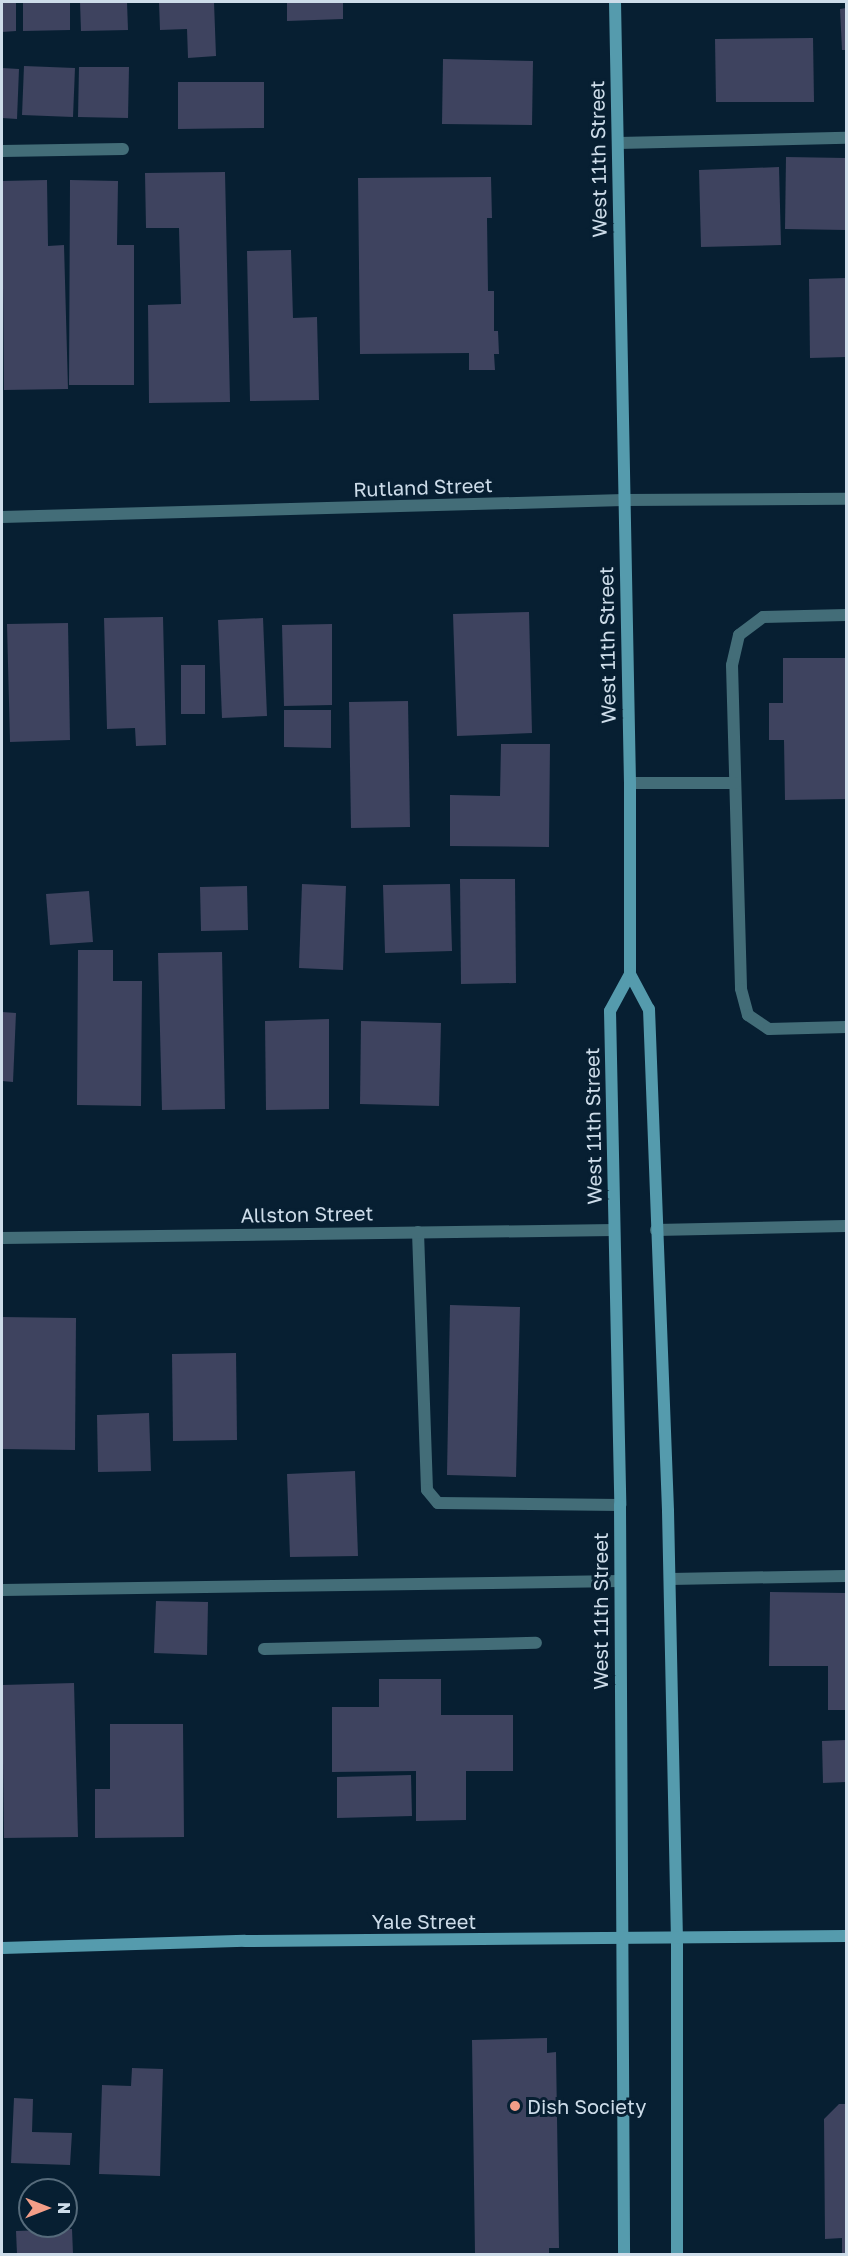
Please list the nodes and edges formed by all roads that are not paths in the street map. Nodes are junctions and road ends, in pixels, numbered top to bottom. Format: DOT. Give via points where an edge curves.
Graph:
graph roads {
  1 [pos="615,2"];
  2 [pos="846,138"];
  3 [pos="618,143"];
  4 [pos="123,149"];
  5 [pos="2,151"];
  6 [pos="846,499"];
  7 [pos="624,500"];
  8 [pos="2,517"];
  9 [pos="846,615"];
  10 [pos="630,783"];
  11 [pos="735,783"];
  12 [pos="630,974"];
  13 [pos="846,1028"];
  14 [pos="846,1226"];
  15 [pos="614,1230"];
  16 [pos="656,1230"];
  17 [pos="418,1232"];
  18 [pos="2,1238"];
  19 [pos="620,1505"];
  20 [pos="846,1576"];
  21 [pos="670,1579"];
  22 [pos="620,1581"];
  23 [pos="2,1590"];
  24 [pos="536,1644"];
  25 [pos="264,1649"];
  26 [pos="846,1936"];
  27 [pos="621,1939"];
  28 [pos="677,1939"];
  29 [pos="2,1948"];
  30 [pos="624,2254"];
  31 [pos="677,2254"];
  1 -- 3 [label="main road, West 11th Street"];
  2 -- 3 [label="street"];
  3 -- 7 [label="main road, West 11th Street"];
  4 -- 5 [label="street"];
  6 -- 7 [label="street, Rutland Street"];
  7 -- 8 [label="street, Rutland Street"];
  7 -- 10 [label="main road, West 11th Street"];
  9 -- 11 [label="street" via="763,617 739,636 732,665"];
  10 -- 11 [label="street"];
  10 -- 12 [label="main road, West 11th Street"];
  11 -- 13 [label="street" via="741,989 748,1015 768,1029"];
  12 -- 15 [label="main road, West 11th Street" via="610,1011"];
  12 -- 16 [label="main road" via="649,1010"];
  14 -- 16 [label="street"];
  15 -- 17 [label="street, Allston Street"];
  15 -- 19 [label="main road, West 11th Street"];
  16 -- 21 [label="main road"];
  17 -- 18 [label="street, Allston Street"];
  17 -- 19 [label="street" via="427,1490 438,1503"];
  19 -- 22 [label="main road, West 11th Street"];
  20 -- 21 [label="street"];
  21 -- 28 [label="main road"];
  22 -- 23 [label="street"];
  22 -- 27 [label="main road, West 11th Street"];
  24 -- 25 [label="street"];
  26 -- 28 [label="main road, Yale Street"];
  27 -- 28 [label="main road, Yale Street"];
  27 -- 29 [label="main road, Yale Street" via="245,1941"];
  27 -- 30 [label="main road, West 11th Street"];
  28 -- 31 [label="main road"];
}
